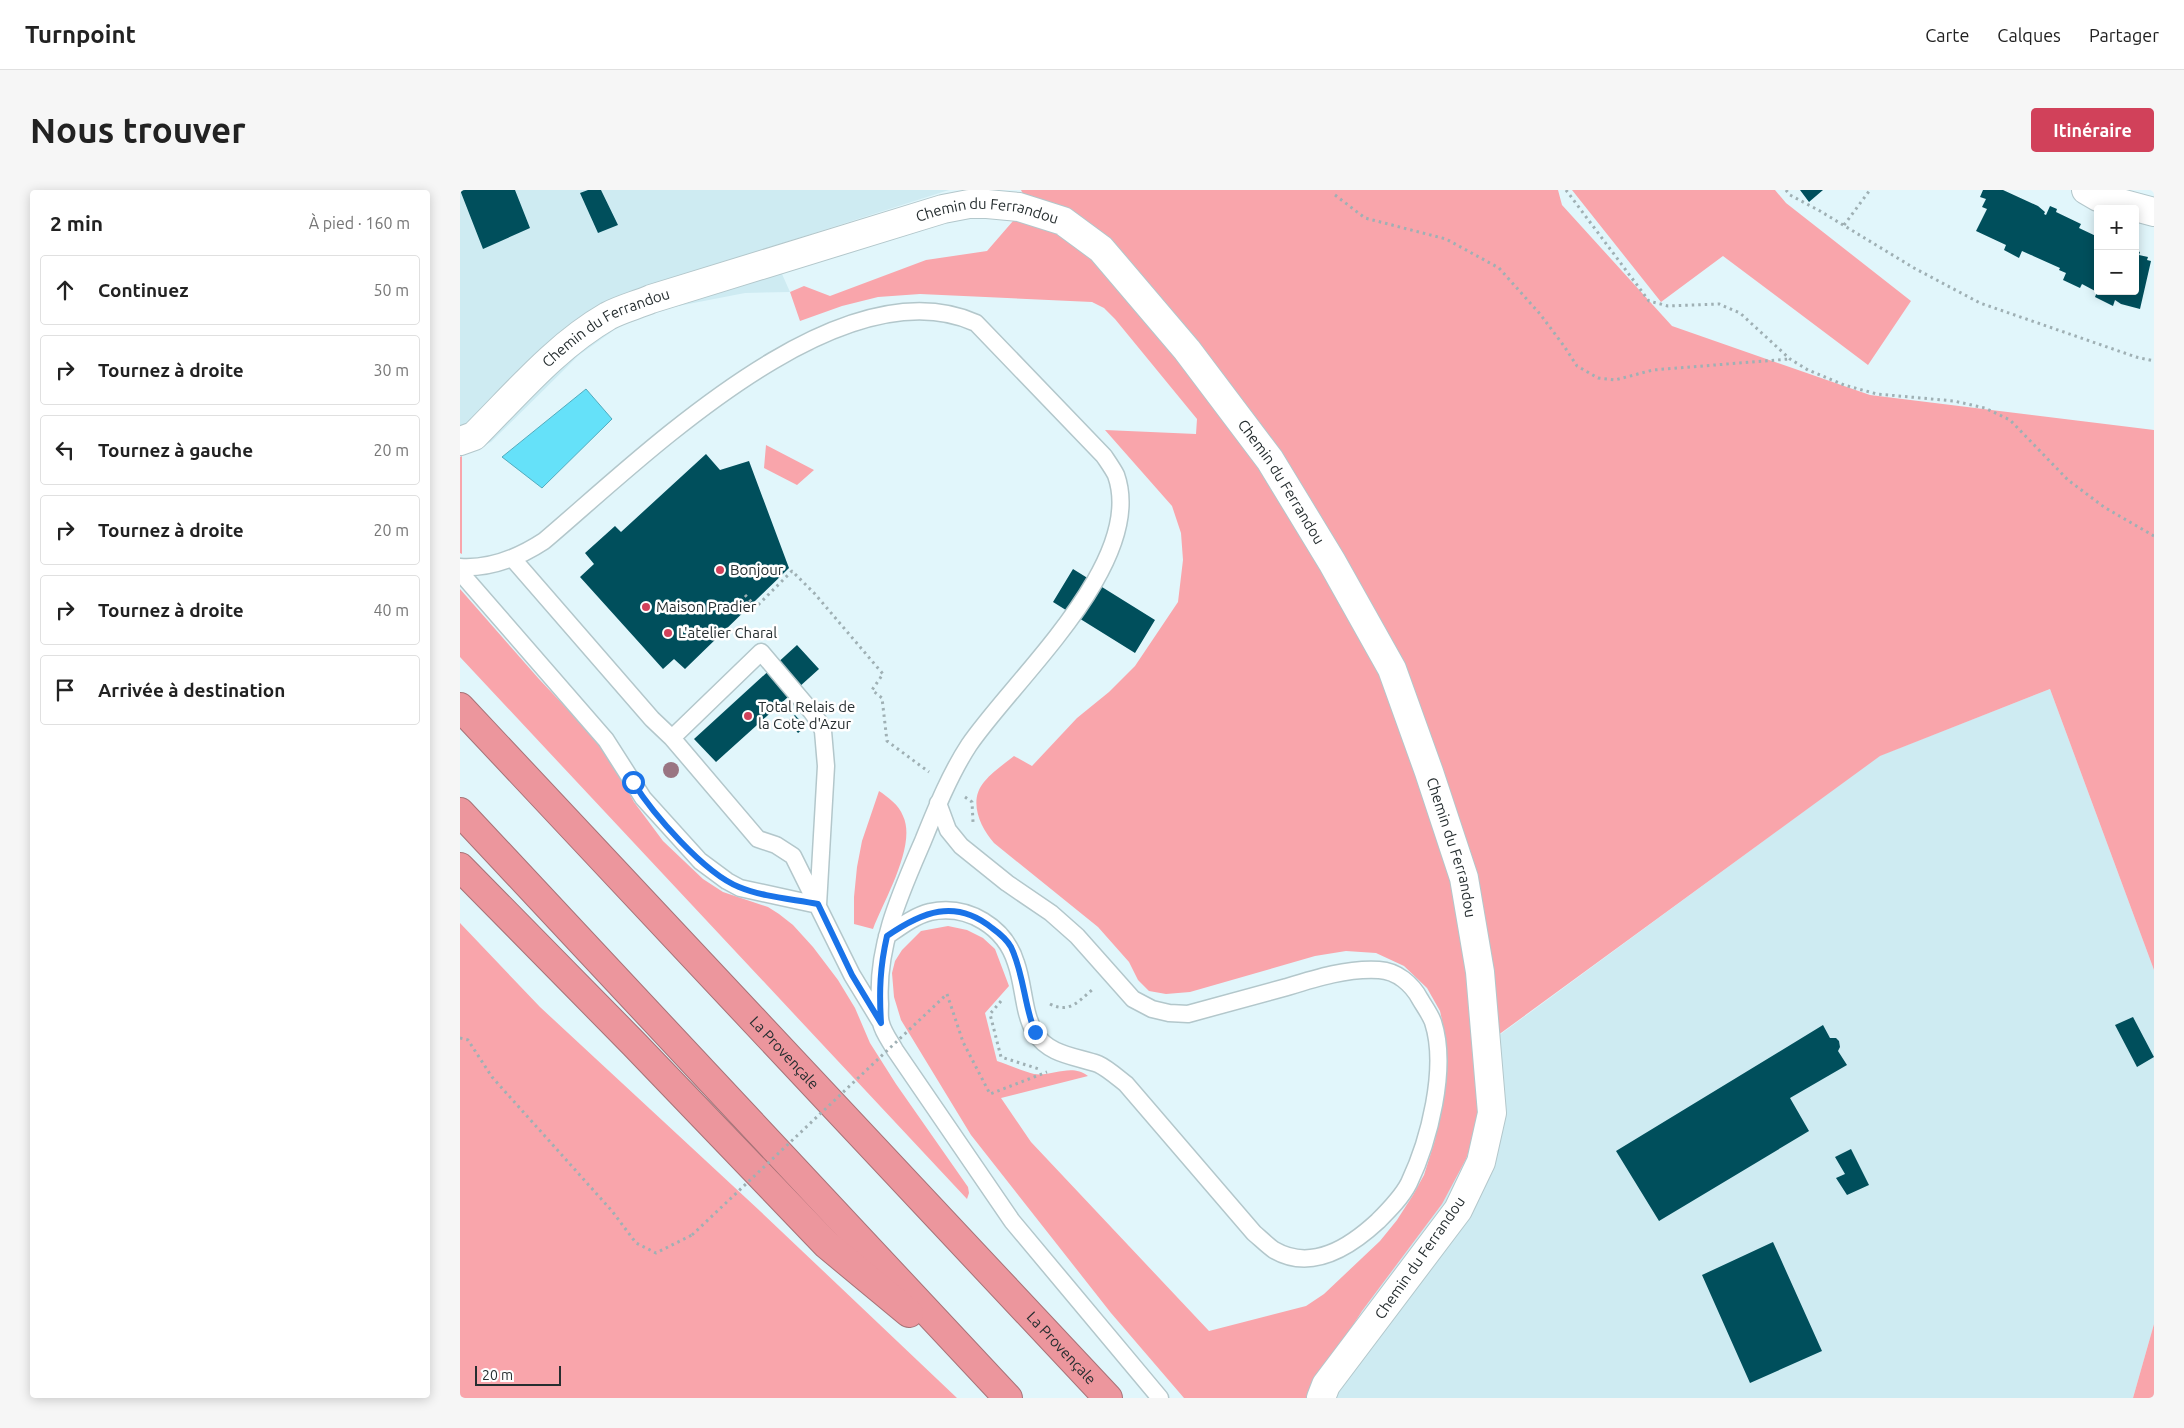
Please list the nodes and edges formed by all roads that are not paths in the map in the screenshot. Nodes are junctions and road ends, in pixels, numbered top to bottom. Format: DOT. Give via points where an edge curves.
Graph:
graph roads {
  1 [pos="2086,190"];
  2 [pos="2154,212"];
  3 [pos="460,442"];
  4 [pos="513,559"];
  5 [pos="460,567"];
  6 [pos="460,572"];
  7 [pos="460,708"];
  8 [pos="672,738"];
  9 [pos="938,803"];
  10 [pos="460,812"];
  11 [pos="460,867"];
  12 [pos="818,904"];
  13 [pos="887,936"];
  14 [pos="881,1023"];
  15 [pos="1004,1393"];
  16 [pos="1108,1398"];
  17 [pos="1160,1398"];
  18 [pos="1321,1398"];
  1 -- 2 [label="street"];
  3 -- 18 [label="street, Chemin du Ferrandou" via="474,436 553,356 610,316 651,299 944,209 987,204 1040,212 1063,221 1101,249 1186,350 1270,460 1332,562 1392,670 1430,772 1464,878 1480,972 1492,1113 1481,1162 1458,1210 1326,1385"];
  4 -- 5 [label="lane" via="477,568"];
  4 -- 8 [label="lane"];
  4 -- 9 [label="lane" via="544,542 684,421 748,375 794,348 859,322 891,314 929,310 958,315 976,323 1104,456 1116,474 1120,498 1119,523 1110,551 1069,621 969,746"];
  6 -- 12 [label="lane" via="606,740 643,798 700,861 740,888"];
  7 -- 16 [label="highway, La Provençale"];
  8 -- 12 [label="lane" via="758,839 793,856"];
  8 -- 12 [label="lane" via="761,652 811,711 823,731 826,766"];
  9 -- 13 [label="lane"];
  9 -- 13 [label="lane" via="948,830 961,846 1051,913 1077,936 1133,999 1152,1009 1188,1014 1332,974 1380,970 1400,976 1415,990 1433,1022 1437,1051 1438,1078 1430,1119 1422,1151 1408,1185 1388,1211 1350,1245 1327,1256 1310,1258 1273,1250 1254,1233 1126,1084 1100,1065 1057,1052 1045,1044 1028,1016 1010,946 998,932 984,921 948,910 929,912"];
  10 -- 15 [label="highway"];
  11 -- 15 [label="highway" via="827,1246"];
  12 -- 14 [label="lane" via="852,975"];
  13 -- 14 [label="lane" via="880,965"];
  14 -- 17 [label="lane" via="894,1050 1012,1221"];
}
